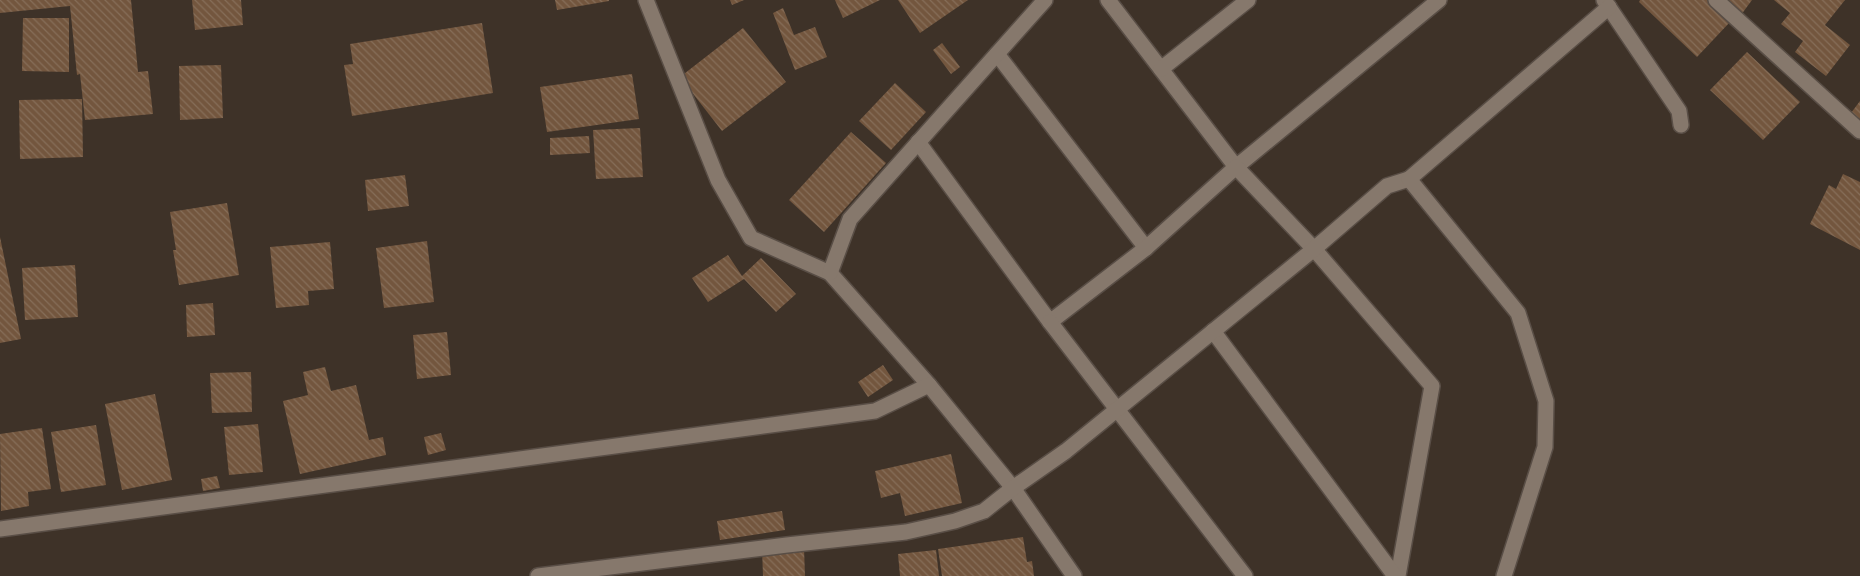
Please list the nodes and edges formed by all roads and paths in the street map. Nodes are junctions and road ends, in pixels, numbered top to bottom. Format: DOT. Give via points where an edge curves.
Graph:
graph roads {
  1 [pos="646,0"];
  2 [pos="1045,0"];
  3 [pos="1108,0"];
  4 [pos="1248,0"];
  5 [pos="1439,0"];
  6 [pos="1716,0"];
  7 [pos="1607,4"];
  8 [pos="997,54"];
  9 [pos="1161,69"];
  10 [pos="1681,125"];
  11 [pos="1860,131"];
  12 [pos="918,142"];
  13 [pos="1236,167"];
  14 [pos="1410,179"];
  15 [pos="1146,248"];
  16 [pos="1314,250"];
  17 [pos="830,273"];
  18 [pos="1050,322"];
  19 [pos="1213,331"];
  20 [pos="929,385"];
  21 [pos="1117,409"];
  22 [pos="1013,488"];
  23 [pos="0,529"];
  24 [pos="538,576"];
  25 [pos="1074,576"];
  26 [pos="1245,576"];
  27 [pos="1397,576"];
  28 [pos="1504,576"];
  1 -- 17 [label="street" via="718,180 751,238"];
  2 -- 8 [label="street"];
  3 -- 9 [label="street"];
  4 -- 9 [label="street"];
  5 -- 13 [label="street"];
  6 -- 11 [label="street"];
  7 -- 10 [label="street" via="1679,111"];
  7 -- 14 [label="street"];
  8 -- 12 [label="street"];
  8 -- 15 [label="street"];
  9 -- 13 [label="street"];
  12 -- 17 [label="street" via="850,219"];
  12 -- 18 [label="street"];
  13 -- 15 [label="street"];
  13 -- 16 [label="street"];
  14 -- 16 [label="street" via="1387,186"];
  14 -- 28 [label="street" via="1518,313 1546,401 1545,447"];
  15 -- 18 [label="street"];
  16 -- 19 [label="street"];
  16 -- 27 [label="street" via="1432,386"];
  17 -- 20 [label="street"];
  18 -- 21 [label="street"];
  19 -- 21 [label="street"];
  19 -- 27 [label="street"];
  20 -- 22 [label="street"];
  20 -- 23 [label="street" via="875,411"];
  21 -- 22 [label="street" via="1066,451"];
  21 -- 26 [label="street"];
  22 -- 24 [label="street" via="984,511 955,522 906,532"];
  22 -- 25 [label="street"];
}
